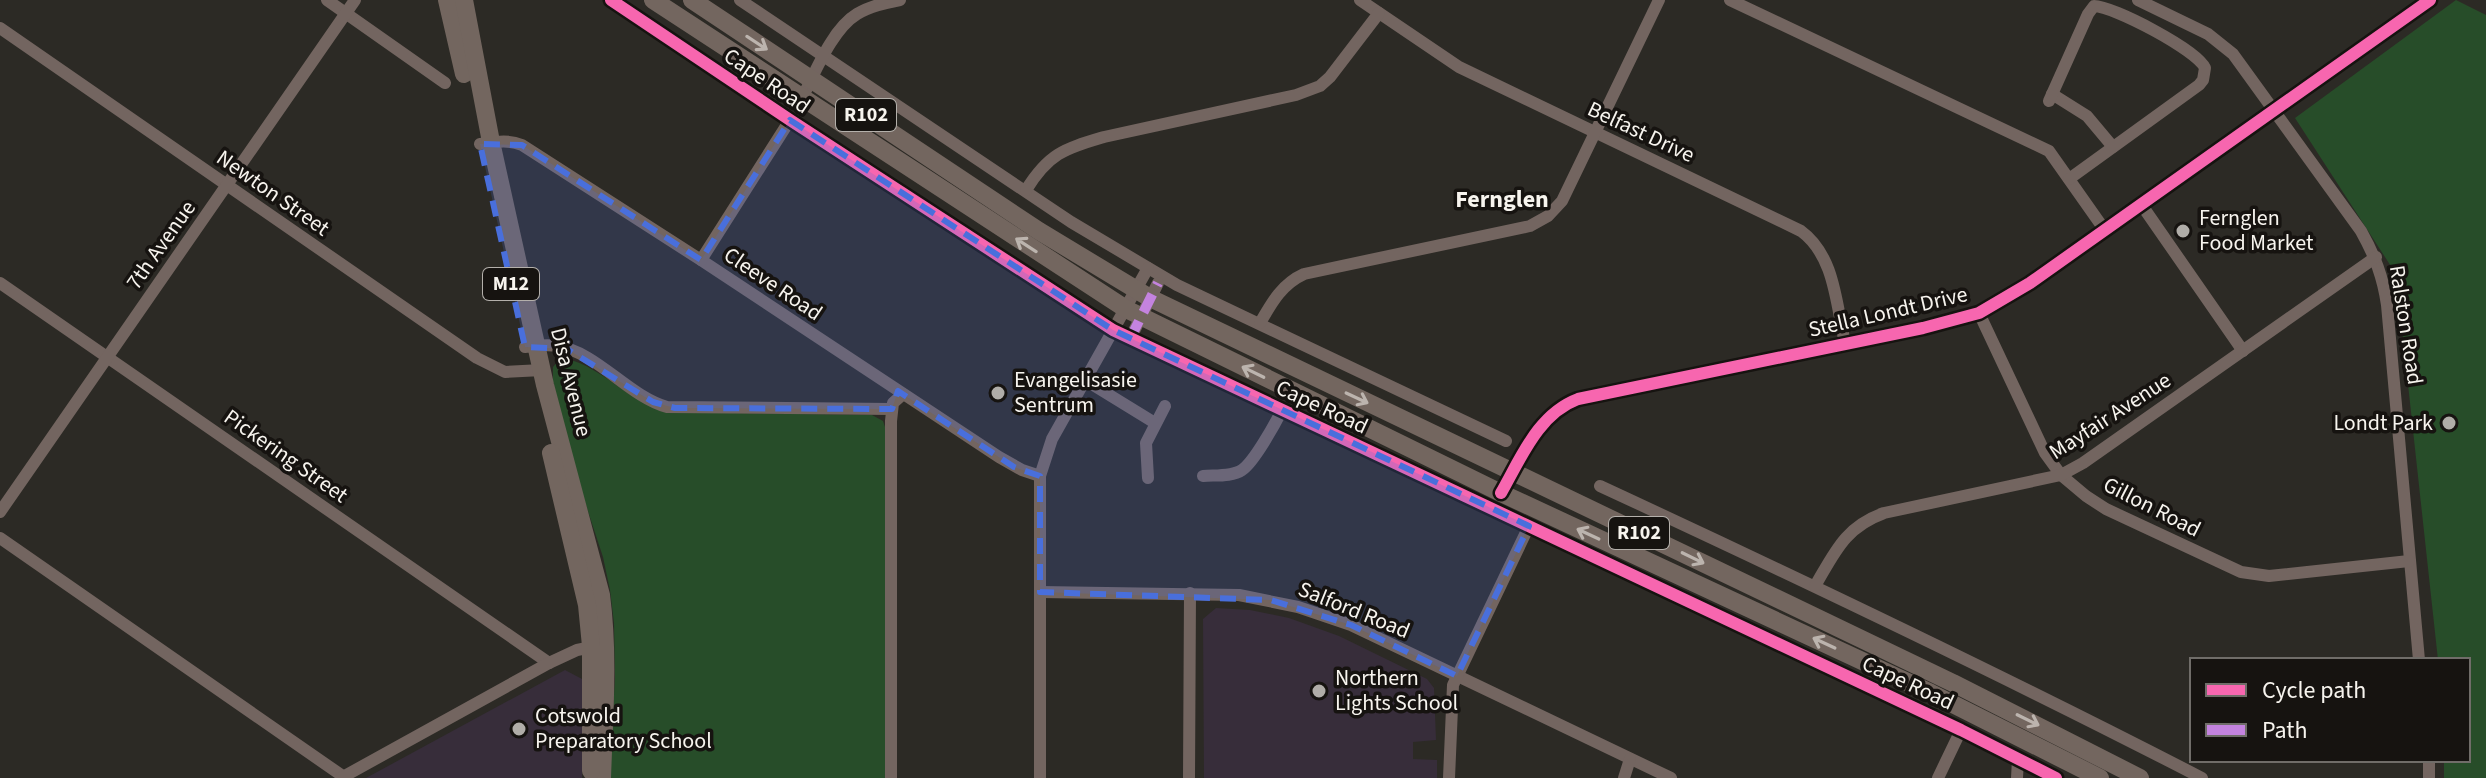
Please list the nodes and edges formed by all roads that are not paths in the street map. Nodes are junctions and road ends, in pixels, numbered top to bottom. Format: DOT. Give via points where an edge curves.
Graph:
graph roads {
  1 [pos="327,0"];
  2 [pos="355,0"];
  3 [pos="447,0"];
  4 [pos="464,0"];
  5 [pos="611,0"];
  6 [pos="653,0"];
  7 [pos="692,0"];
  8 [pos="740,0"];
  9 [pos="900,0"];
  10 [pos="1360,0"];
  11 [pos="1659,0"];
  12 [pos="1730,0"];
  13 [pos="2138,0"];
  14 [pos="2430,0"];
  15 [pos="346,13"];
  16 [pos="1379,13"];
  17 [pos="0,28"];
  18 [pos="824,55"];
  19 [pos="812,79"];
  20 [pos="445,83"];
  21 [pos="802,98"];
  22 [pos="2275,110"];
  23 [pos="790,120"];
  24 [pos="1595,132"];
  25 [pos="485,143"];
  26 [pos="2113,147"];
  27 [pos="2069,179"];
  28 [pos="227,185"];
  29 [pos="1026,190"];
  30 [pos="2141,204"];
  31 [pos="2104,229"];
  32 [pos="2376,257"];
  33 [pos="701,260"];
  34 [pos="1148,268"];
  35 [pos="0,283"];
  36 [pos="1148,291"];
  37 [pos="1134,312"];
  38 [pos="1979,313"];
  39 [pos="1260,323"];
  40 [pos="1113,330"];
  41 [pos="1130,339"];
  42 [pos="1845,343"];
  43 [pos="531,346"];
  44 [pos="2243,351"];
  45 [pos="108,357"];
  46 [pos="536,370"];
  47 [pos="1085,380"];
  48 [pos="903,394"];
  49 [pos="1165,406"];
  50 [pos="892,409"];
  51 [pos="1282,410"];
  52 [pos="1155,423"];
  53 [pos="1506,441"];
  54 [pos="1513,472"];
  55 [pos="2061,475"];
  56 [pos="1040,476"];
  57 [pos="1203,476"];
  58 [pos="1148,478"];
  59 [pos="1600,486"];
  60 [pos="1501,493"];
  61 [pos="0,512"];
  62 [pos="1529,526"];
  63 [pos="0,538"];
  64 [pos="2409,561"];
  65 [pos="1815,586"];
  66 [pos="1040,592"];
  67 [pos="1190,593"];
  68 [pos="599,645"];
  69 [pos="2419,658"];
  70 [pos="549,663"];
  71 [pos="1457,676"];
  72 [pos="1974,704"];
  73 [pos="1961,730"];
  74 [pos="1630,759"];
  75 [pos="2018,759"];
  76 [pos="342,777"];
  77 [pos="591,778"];
  78 [pos="602,778"];
  79 [pos="891,778"];
  80 [pos="1040,778"];
  81 [pos="1189,778"];
  82 [pos="1449,778"];
  83 [pos="1624,778"];
  84 [pos="1671,778"];
  85 [pos="1938,778"];
  86 [pos="2017,778"];
  87 [pos="2056,778"];
  88 [pos="2100,778"];
  89 [pos="2140,778"];
  90 [pos="2202,778"];
  1 -- 15 [label="street"];
  2 -- 15 [label="street, 7th Avenue"];
  3 -- 25 [label="main road, Disa Avenue / M12"];
  4 -- 25 [label="main road, Disa Avenue / M12"];
  5 -- 23 [label="street, Cape Road"];
  6 -- 21 [label="main road, Cape Road / R102"];
  7 -- 19 [label="main road, Cape Road / R102, one-way"];
  8 -- 18 [label="street"];
  9 -- 18 [label="street" via="855,15"];
  10 -- 16 [label="street, Belfast Drive"];
  11 -- 24 [label="street"];
  12 -- 27 [label="street" via="2049,151"];
  13 -- 22 [label="street, Ralston Road" via="2227,47"];
  14 -- 22 [label="street, Stella Londt Drive"];
  15 -- 20 [label="street"];
  15 -- 28 [label="street, 7th Avenue"];
  16 -- 24 [label="street, Belfast Drive" via="1459,67"];
  16 -- 29 [label="street" via="1320,86 1075,146 1050,159"];
  17 -- 28 [label="street, Newton Street"];
  18 -- 19 [label="street"];
  18 -- 29 [label="street"];
  19 -- 21 [label="street"];
  19 -- 36 [label="main road, Cape Road / R102" via="1039,231"];
  37 -- 21 [label="main road, Cape Road / R102, one-way"];
  22 -- 30 [label="street, Stella Londt Drive"];
  22 -- 32 [label="street, Ralston Road"];
  23 -- 33 [label="street"];
  23 -- 40 [label="street, Cape Road"];
  24 -- 39 [label="street" via="1562,201 1540,222 1304,274 1283,287"];
  24 -- 42 [label="street, Belfast Drive" via="1809,237 1826,260"];
  25 -- 33 [label="street, Cleeve Road" via="522,145"];
  25 -- 43 [label="main road, Disa Avenue / M12"];
  26 -- 26 [label="street" via="2087,116 2051,98 2094,6 2184,47 2205,68 2199,85"];
  26 -- 27 [label="street"];
  27 -- 31 [label="street"];
  28 -- 45 [label="street, 7th Avenue"];
  28 -- 46 [label="street, Newton Street" via="477,358 505,372"];
  29 -- 34 [label="street"];
  30 -- 31 [label="street, Stella Londt Drive"];
  30 -- 44 [label="street"];
  31 -- 38 [label="street, Stella Londt Drive"];
  32 -- 44 [label="street, Mayfair Avenue"];
  32 -- 64 [label="street, Ralston Road" via="2387,305"];
  33 -- 48 [label="street, Cleeve Road"];
  34 -- 36 [label="street"];
  34 -- 39 [label="street"];
  35 -- 45 [label="street, Pickering Street"];
  36 -- 37 [label="street"];
  36 -- 54 [label="main road, Cape Road / R102, one-way"];
  37 -- 40 [label="street"];
  37 -- 41 [label="street"];
  60 -- 37 [label="main road, Cape Road / R102, one-way"];
  38 -- 42 [label="street, Stella Londt Drive"];
  38 -- 55 [label="street, Gillon Road" via="2037,439"];
  39 -- 53 [label="street"];
  40 -- 41 [label="street, Cape Road"];
  40 -- 47 [label="street"];
  41 -- 51 [label="street, Cape Road"];
  42 -- 54 [label="street, Stella Londt Drive" via="1569,402 1539,429"];
  43 -- 46 [label="main road, Disa Avenue / M12"];
  43 -- 50 [label="street" via="555,345 574,352 667,407"];
  44 -- 55 [label="street, Mayfair Avenue"];
  45 -- 61 [label="street, 7th Avenue"];
  45 -- 70 [label="street, Pickering Street"];
  46 -- 68 [label="main road, Disa Avenue / M12"];
  47 -- 52 [label="street"];
  47 -- 56 [label="street" via="1052,439"];
  48 -- 50 [label="street"];
  48 -- 56 [label="street, Cleeve Road" via="1014,467"];
  49 -- 52 [label="street"];
  50 -- 79 [label="street"];
  51 -- 57 [label="street" via="1244,469"];
  51 -- 62 [label="street, Cape Road"];
  52 -- 58 [label="street" via="1146,447"];
  54 -- 60 [label="street, Stella Londt Drive"];
  54 -- 72 [label="main road, Cape Road / R102, one-way"];
  55 -- 64 [label="street, Gillon Road" via="2106,509 2241,572 2269,576"];
  55 -- 65 [label="street, Mayfair Avenue" via="1874,516 1846,536"];
  56 -- 66 [label="street"];
  59 -- 65 [label="street, Cape Road"];
  72 -- 60 [label="main road, Cape Road / R102, one-way"];
  62 -- 71 [label="street"];
  62 -- 73 [label="street, Cape Road"];
  63 -- 76 [label="street"];
  64 -- 69 [label="street, Ralston Road"];
  65 -- 90 [label="street, Cape Road"];
  66 -- 67 [label="street, Salford Road"];
  66 -- 80 [label="street"];
  67 -- 71 [label="street, Salford Road" via="1271,600 1324,615"];
  67 -- 81 [label="street"];
  68 -- 70 [label="street"];
  68 -- 77 [label="main road, Disa Avenue / M12"];
  68 -- 78 [label="main road, Disa Avenue / M12" via="607,679"];
  70 -- 76 [label="street"];
  71 -- 74 [label="street, Salford Road"];
  71 -- 82 [label="street" via="1451,697"];
  72 -- 88 [label="main road, Cape Road / R102"];
  72 -- 89 [label="main road, Cape Road / R102, one-way"];
  73 -- 75 [label="street, Cape Road"];
  73 -- 85 [label="street"];
  74 -- 83 [label="street"];
  74 -- 84 [label="street, Salford Road"];
  75 -- 86 [label="street"];
  75 -- 87 [label="street, Cape Road"];
}
